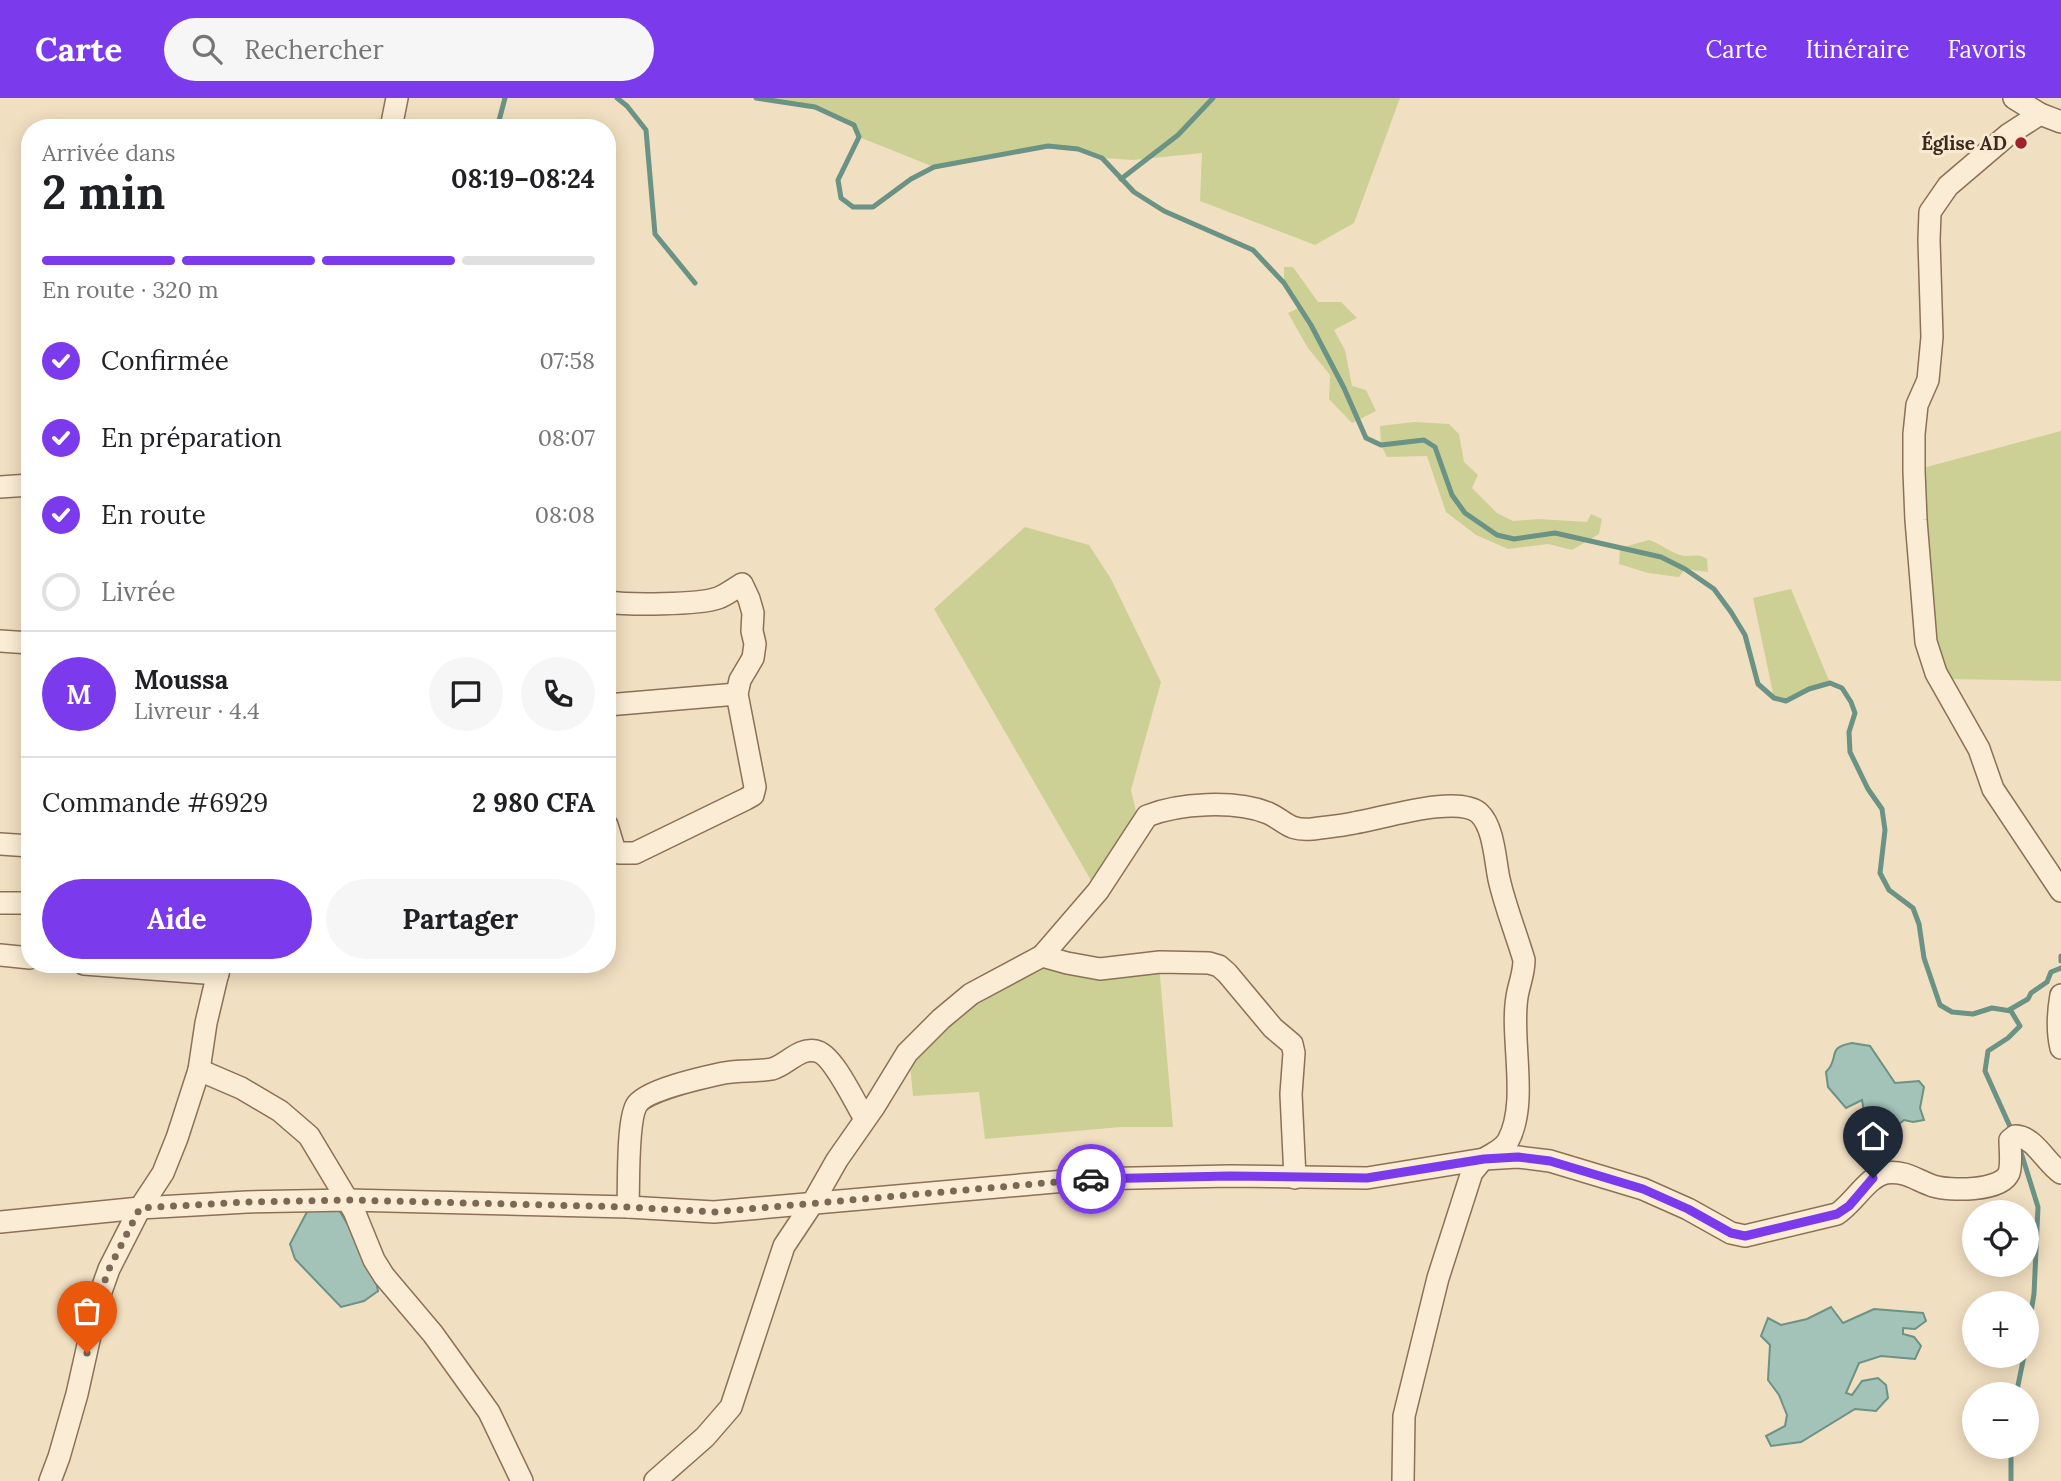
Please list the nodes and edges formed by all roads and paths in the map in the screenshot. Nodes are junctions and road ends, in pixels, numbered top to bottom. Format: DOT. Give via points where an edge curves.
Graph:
graph roads {
  1 [pos="397,98"];
  2 [pos="2014,98"];
  3 [pos="2040,114"];
  4 [pos="393,119"];
  5 [pos="2061,122"];
  6 [pos="21,486"];
  7 [pos="0,487"];
  8 [pos="616,602"];
  9 [pos="0,641"];
  10 [pos="21,642"];
  11 [pos="737,694"];
  12 [pos="616,704"];
  13 [pos="0,844"];
  14 [pos="21,845"];
  15 [pos="616,850"];
  16 [pos="2061,891"];
  17 [pos="0,903"];
  18 [pos="21,903"];
  19 [pos="0,955"];
  20 [pos="1042,956"];
  21 [pos="21,957"];
  22 [pos="218,973"];
  23 [pos="2061,995"];
  24 [pos="2061,1048"];
  25 [pos="199,1070"];
  26 [pos="865,1119"];
  27 [pos="1484,1159"];
  28 [pos="2061,1173"];
  29 [pos="1295,1178"];
  30 [pos="348,1200"];
  31 [pos="811,1204"];
  32 [pos="628,1207"];
  33 [pos="140,1208"];
  34 [pos="0,1222"];
  35 [pos="50,1481"];
  36 [pos="522,1481"];
  37 [pos="655,1481"];
  38 [pos="1403,1481"];
  1 -- 4 [label="street"];
  2 -- 3 [label="street"];
  3 -- 5 [label="street"];
  3 -- 16 [label="street" via="1948,186 1930,212 1932,337 1928,380 1917,405 1914,471 1926,642 1936,673 1979,749 1993,789"];
  6 -- 7 [label="street"];
  8 -- 11 [label="street" via="709,600 742,584 750,599 755,644"];
  9 -- 10 [label="street"];
  11 -- 12 [label="street"];
  11 -- 15 [label="street" via="753,794 635,853"];
  13 -- 14 [label="street"];
  17 -- 18 [label="street"];
  19 -- 21 [label="street"];
  20 -- 26 [label="street" via="971,994 940,1019 907,1053"];
  20 -- 27 [label="street" via="1098,891 1147,816 1157,812 1206,805 1244,808 1268,814 1286,826 1308,829 1424,807 1471,809 1480,814 1491,838 1524,960 1517,997 1513,1128 1501,1150"];
  20 -- 29 [label="street" via="1100,969 1160,962 1209,963 1227,973 1292,1044"];
  22 -- 25 [label="street"];
  23 -- 24 [label="street"];
  25 -- 30 [label="street" via="280,1111 309,1136"];
  25 -- 33 [label="street" via="163,1172"];
  26 -- 31 [label="street"];
  26 -- 32 [label="street" via="835,1068 817,1051 795,1055 775,1068 727,1073 663,1089 644,1097 631,1120"];
  27 -- 28 [label="street" via="1550,1161 1601,1175 1745,1236 1837,1214 1873,1178 1886,1173 1903,1173 1934,1186 1992,1186 2009,1172 2010,1140 2015,1136 2023,1136"];
  27 -- 29 [label="street" via="1367,1178"];
  27 -- 38 [label="street" via="1472,1172 1438,1278 1404,1416"];
  29 -- 31 [label="street" via="1088,1179"];
  30 -- 32 [label="street"];
  30 -- 33 [label="street"];
  30 -- 36 [label="street" via="374,1260 489,1412"];
  31 -- 32 [label="street" via="714,1212"];
  31 -- 37 [label="street" via="784,1246 732,1407"];
  33 -- 34 [label="street"];
  33 -- 35 [label="street" via="98,1300"];
}
